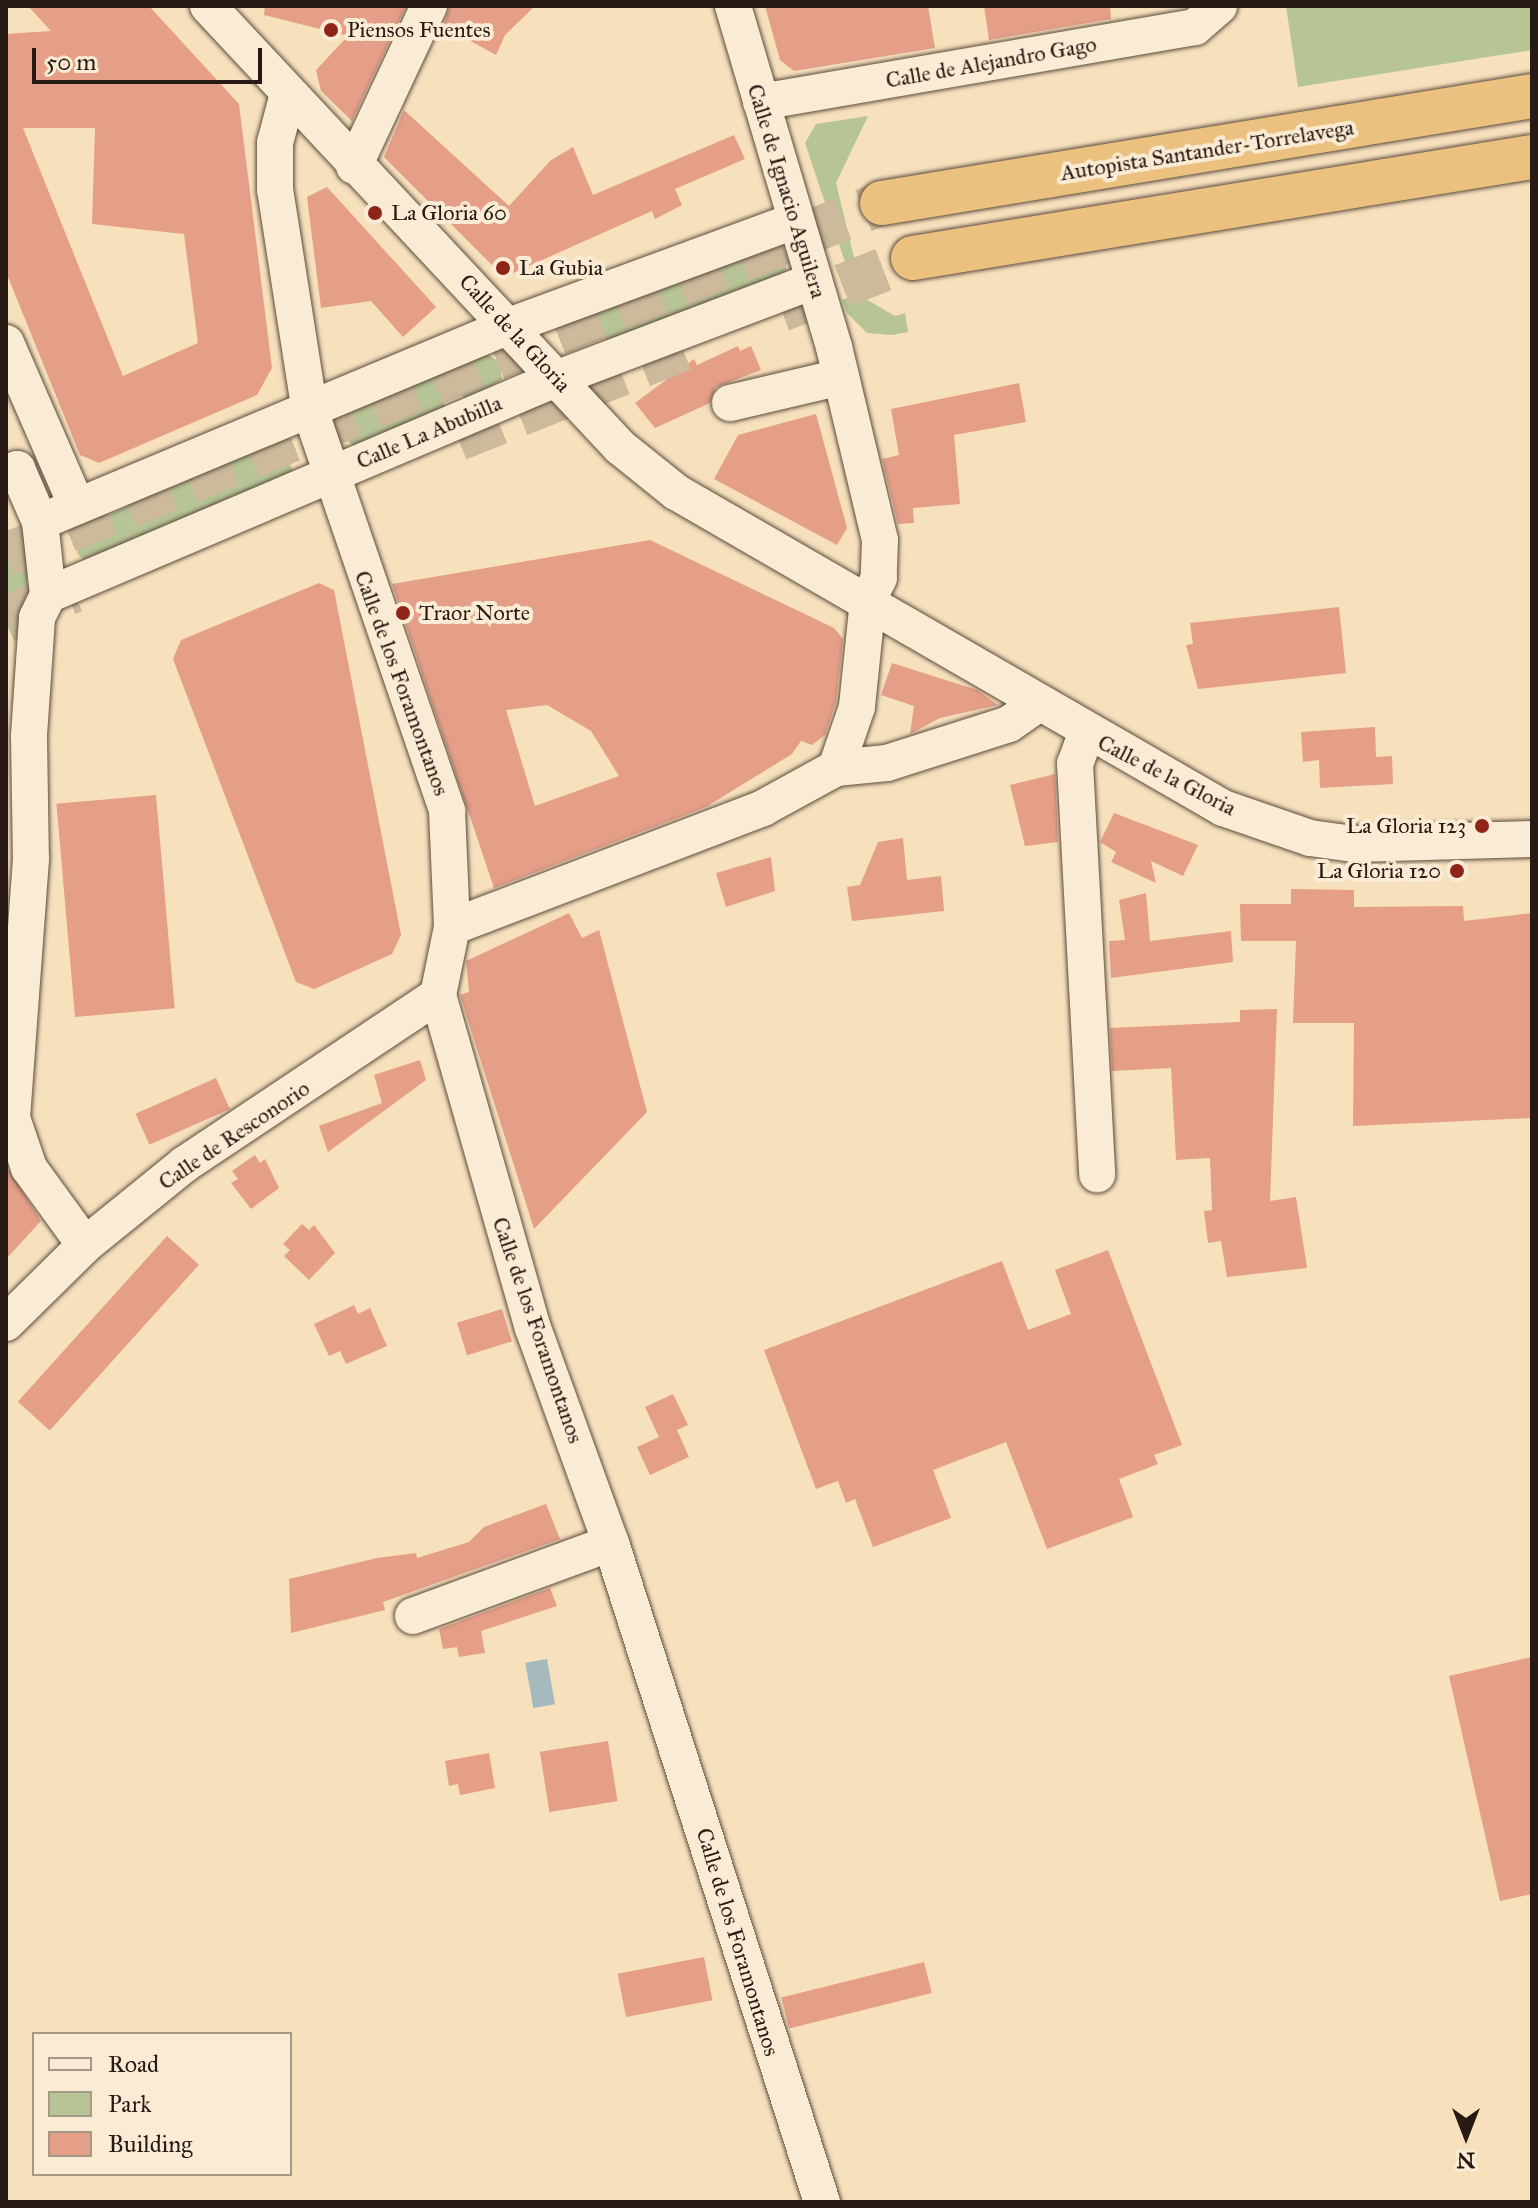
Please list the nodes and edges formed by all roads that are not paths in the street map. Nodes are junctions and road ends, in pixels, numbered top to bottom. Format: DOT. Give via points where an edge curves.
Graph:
graph roads {
  1 [pos="208,6"];
  2 [pos="429,6"];
  3 [pos="733,6"];
  4 [pos="1218,9"];
  5 [pos="288,94"];
  6 [pos="1532,96"];
  7 [pos="761,102"];
  8 [pos="1532,157"];
  9 [pos="354,166"];
  10 [pos="882,203"];
  11 [pos="795,221"];
  12 [pos="913,258"];
  13 [pos="814,281"];
  14 [pos="509,326"];
  15 [pos="6,343"];
  16 [pos="841,377"];
  17 [pos="558,378"];
  18 [pos="730,403"];
  19 [pos="309,407"];
  20 [pos="10,461"];
  21 [pos="330,474"];
  22 [pos="77,506"];
  23 [pos="40,522"];
  24 [pos="48,595"];
  25 [pos="868,600"];
  26 [pos="1038,704"];
  27 [pos="1086,734"];
  28 [pos="836,768"];
  29 [pos="1532,839"];
  30 [pos="452,927"];
  31 [pos="438,995"];
  32 [pos="9,1119"];
  33 [pos="1097,1174"];
  34 [pos="85,1245"];
  35 [pos="6,1323"];
  36 [pos="611,1543"];
  37 [pos="413,1616"];
  38 [pos="822,2202"];
  1 -- 5 [label="street, Calle de la Gloria"];
  2 -- 9 [label="street"];
  3 -- 7 [label="street, Calle de Ignacio Aguilera"];
  4 -- 7 [label="street, Calle de Alejandro Gago" via="1195,27"];
  5 -- 9 [label="street, Calle de la Gloria"];
  5 -- 19 [label="street, Calle de los Foramontanos" via="275,143 275,189"];
  6 -- 10 [label="highway, Autopista Santander-Torrelavega"];
  7 -- 11 [label="street, Calle de Ignacio Aguilera"];
  8 -- 12 [label="highway"];
  9 -- 14 [label="street, Calle de la Gloria"];
  11 -- 13 [label="street, Calle de Ignacio Aguilera"];
  11 -- 14 [label="street"];
  13 -- 16 [label="street, Calle de Ignacio Aguilera"];
  13 -- 17 [label="street, Calle La Abubilla"];
  14 -- 17 [label="street, Calle de la Gloria"];
  14 -- 19 [label="street"];
  15 -- 22 [label="street"];
  16 -- 18 [label="street"];
  16 -- 25 [label="street, Calle de Ignacio Aguilera" via="880,540 879,578"];
  17 -- 21 [label="street, Calle La Abubilla"];
  17 -- 25 [label="street, Calle de la Gloria" via="620,447 676,492"];
  19 -- 21 [label="street, Calle de los Foramontanos"];
  19 -- 22 [label="street"];
  20 -- 23 [label="street"];
  21 -- 24 [label="street, Calle La Abubilla"];
  21 -- 30 [label="street, Calle de los Foramontanos" via="438,769 453,872"];
  22 -- 23 [label="street"];
  23 -- 24 [label="street"];
  24 -- 32 [label="street" via="37,618 29,736 31,859"];
  25 -- 26 [label="street, Calle de la Gloria"];
  25 -- 28 [label="street" via="857,707"];
  26 -- 27 [label="street, Calle de la Gloria"];
  26 -- 28 [label="street" via="1009,724 887,763"];
  27 -- 29 [label="street, Calle de la Gloria" via="1223,808 1310,838 1407,845"];
  27 -- 33 [label="street, Calle de la Gloria" via="1075,764"];
  28 -- 30 [label="street" via="763,808"];
  30 -- 31 [label="street, Calle de los Foramontanos"];
  31 -- 34 [label="street, Calle de Resconorio" via="185,1164"];
  31 -- 36 [label="street, Calle de los Foramontanos" via="533,1328"];
  32 -- 34 [label="street" via="29,1168"];
  34 -- 35 [label="street, Calle de Resconorio"];
  36 -- 37 [label="street"];
  36 -- 38 [label="street, Calle de los Foramontanos"];
}
